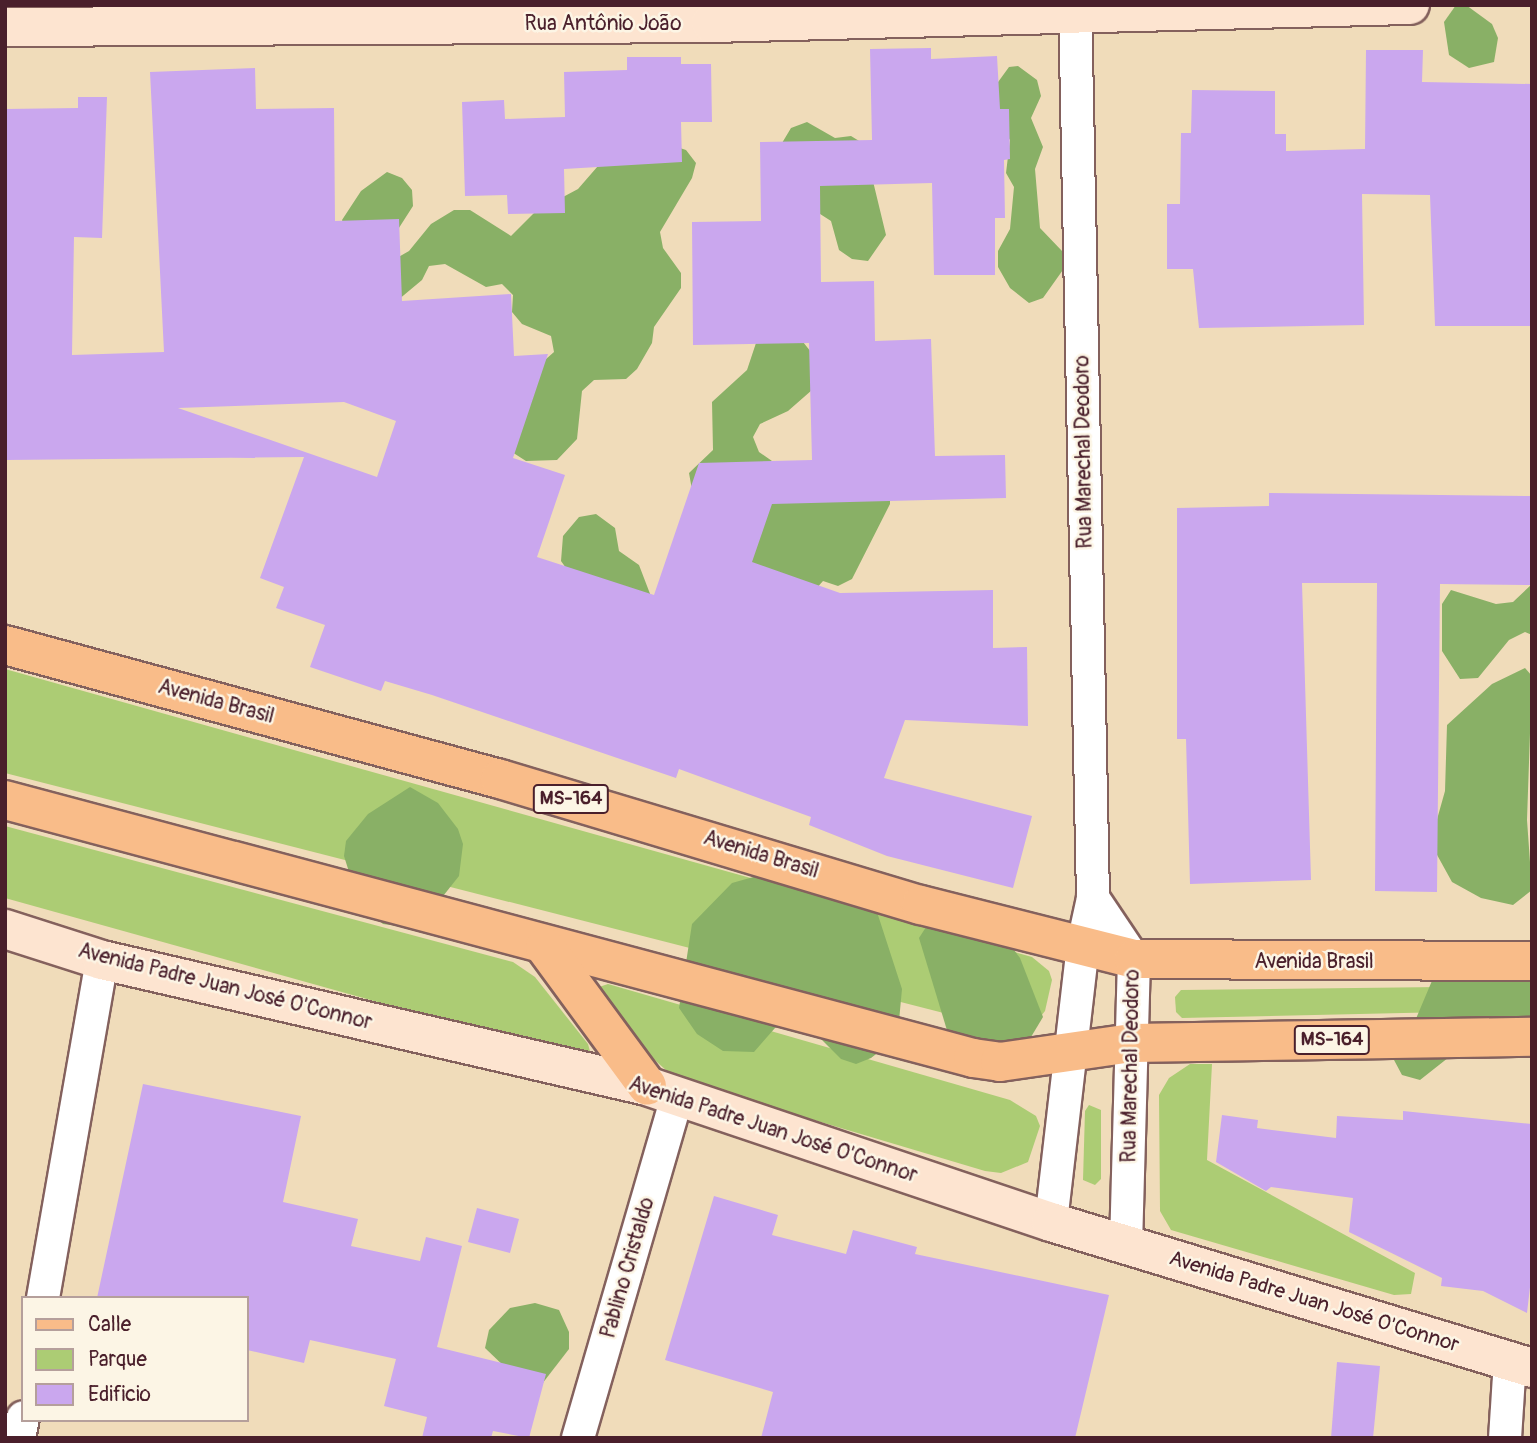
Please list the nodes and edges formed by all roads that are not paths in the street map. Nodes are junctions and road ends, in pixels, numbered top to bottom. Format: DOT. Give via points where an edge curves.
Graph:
graph roads {
  1 [pos="1410,5"];
  2 [pos="1075,11"];
  3 [pos="711,14"];
  4 [pos="5,27"];
  5 [pos="5,645"];
  6 [pos="5,800"];
  7 [pos="1094,898"];
  8 [pos="5,929"];
  9 [pos="1083,944"];
  10 [pos="545,947"];
  11 [pos="1134,959"];
  12 [pos="102,960"];
  13 [pos="1532,961"];
  14 [pos="1532,1037"];
  15 [pos="1132,1043"];
  16 [pos="1069,1054"];
  17 [pos="662,1092"];
  18 [pos="1051,1222"];
  19 [pos="1126,1245"];
  20 [pos="44,1296"];
  21 [pos="1521,1365"];
  22 [pos="578,1438"];
  23 [pos="1505,1438"];
  1 -- 2 [label="main road, Rua Antônio João"];
  2 -- 3 [label="main road, Rua Antônio João"];
  2 -- 7 [label="street, Rua Marechal Deodoro"];
  3 -- 4 [label="main road, Rua Antônio João"];
  5 -- 9 [label="main road, Avenida Brasil / MS-164" via="500,779 921,905"];
  6 -- 10 [label="main road, MS-164"];
  7 -- 9 [label="street, Rua Marechal Deodoro"];
  7 -- 11 [label="street, Rua Marechal Deodoro"];
  8 -- 12 [label="main road, Avenida Padre Juan José O'Connor"];
  9 -- 11 [label="main road, Avenida Brasil / MS-164"];
  9 -- 16 [label="street, Rua Marechal Deodoro"];
  10 -- 16 [label="main road, MS-164" via="973,1058 1000,1062"];
  10 -- 17 [label="main road"];
  11 -- 13 [label="main road, Avenida Brasil / MS-164"];
  11 -- 15 [label="street, Rua Marechal Deodoro"];
  12 -- 17 [label="main road, Avenida Padre Juan José O'Connor"];
  12 -- 20 [label="street"];
  14 -- 15 [label="main road, MS-164"];
  15 -- 16 [label="main road, MS-164"];
  15 -- 19 [label="street, Rua Marechal Deodoro"];
  16 -- 18 [label="street, Rua Marechal Deodoro"];
  17 -- 18 [label="main road, Avenida Padre Juan José O'Connor"];
  17 -- 22 [label="street, Pablino Cristaldo"];
  18 -- 19 [label="main road, Avenida Padre Juan José O'Connor"];
  19 -- 21 [label="main road, Avenida Padre Juan José O'Connor"];
  21 -- 23 [label="street"];
}
